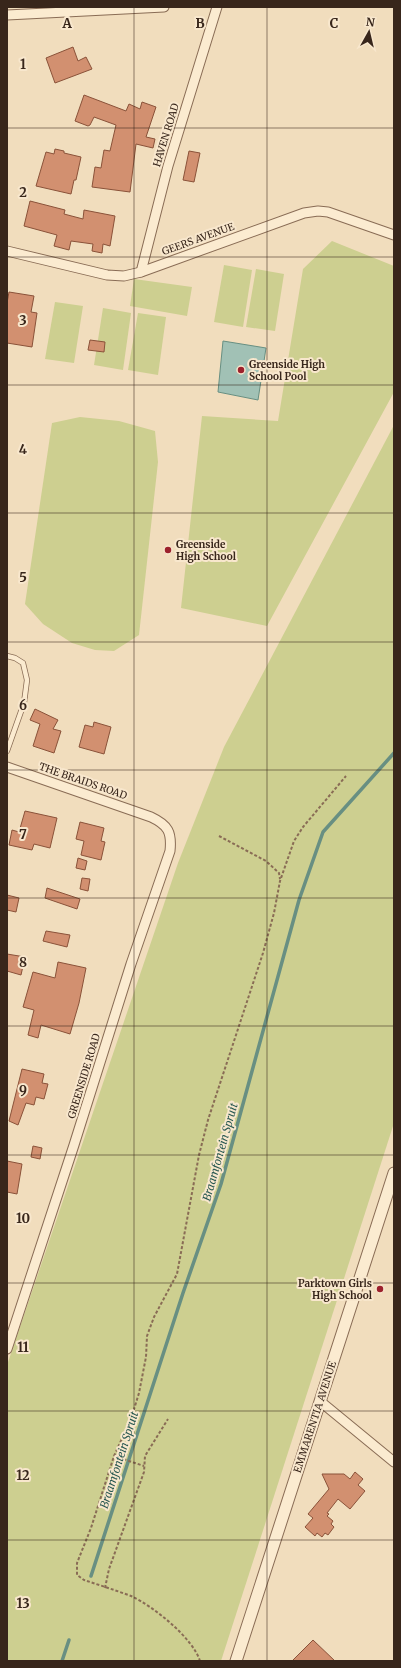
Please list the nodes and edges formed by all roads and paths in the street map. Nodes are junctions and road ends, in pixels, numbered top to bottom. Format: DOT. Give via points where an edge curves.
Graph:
graph roads {
  1 [pos="164,7"];
  2 [pos="217,7"];
  3 [pos="7,15"];
  4 [pos="394,235"];
  5 [pos="7,250"];
  6 [pos="141,272"];
  7 [pos="7,656"];
  8 [pos="7,751"];
  9 [pos="7,766"];
  10 [pos="346,776"];
  11 [pos="151,817"];
  12 [pos="219,836"];
  13 [pos="280,881"];
  14 [pos="394,1173"];
  15 [pos="10,1328"];
  16 [pos="7,1349"];
  17 [pos="321,1402"];
  18 [pos="168,1419"];
  19 [pos="114,1456"];
  20 [pos="394,1462"];
  21 [pos="144,1466"];
  22 [pos="105,1588"];
  23 [pos="200,1661"];
  24 [pos="236,1661"];
  1 -- 3 [label="street"];
  2 -- 6 [label="street, HAVEN ROAD" via="166,173"];
  4 -- 6 [label="street, GEERS AVENUE" via="328,212 318,211 289,218"];
  5 -- 6 [label="street, GEERS AVENUE" via="107,275 124,276"];
  7 -- 8 [label="lane" via="23,663 27,680 24,703"];
  9 -- 11 [label="street, THE BRAIDS ROAD"];
  10 -- 13 [label="path" via="294,841"];
  11 -- 15 [label="street, GREENSIDE ROAD" via="169,832 170,851"];
  12 -- 13 [label="path" via="266,861 279,873"];
  13 -- 19 [label="path" via="263,953 208,1120 177,1274 147,1336 139,1393 131,1419"];
  14 -- 17 [label="street, EMMARENTIA AVENUE"];
  15 -- 16 [label="street, GREENSIDE ROAD"];
  17 -- 20 [label="street"];
  17 -- 24 [label="street, EMMARENTIA AVENUE"];
  18 -- 21 [label="path" via="144,1456"];
  19 -- 21 [label="path"];
  19 -- 22 [label="path" via="77,1563 77,1575"];
  21 -- 22 [label="path"];
  22 -- 23 [label="path" via="131,1597 153,1609 188,1640"];
}
